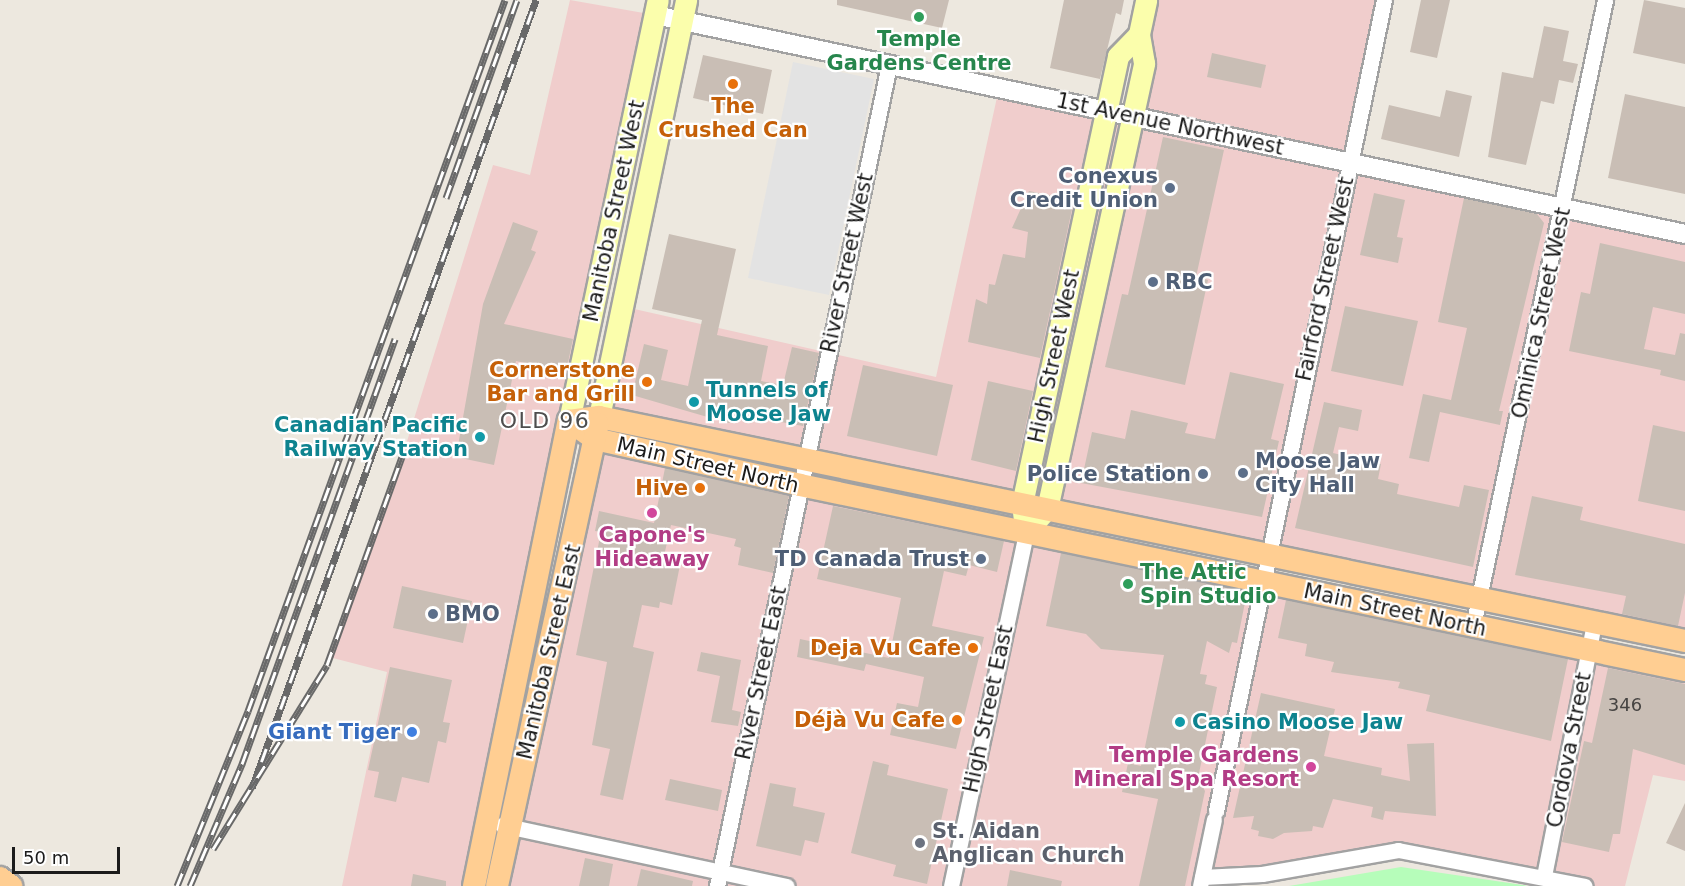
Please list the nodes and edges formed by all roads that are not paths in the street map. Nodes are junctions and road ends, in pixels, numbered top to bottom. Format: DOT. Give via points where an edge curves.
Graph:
graph roads {
  1 [pos="686,0"];
  2 [pos="1146,0"];
  3 [pos="1384,0"];
  4 [pos="1605,0"];
  5 [pos="656,8"];
  6 [pos="682,21"];
  7 [pos="1139,34"];
  8 [pos="889,65"];
  9 [pos="1106,111"];
  10 [pos="1132,117"];
  11 [pos="1349,163"];
  12 [pos="1564,208"];
  13 [pos="1685,234"];
  14 [pos="569,421"];
  15 [pos="597,428"];
  16 [pos="806,461"];
  17 [pos="800,485"];
  18 [pos="1022,504"];
  19 [pos="1047,509"];
  20 [pos="1026,532"];
  21 [pos="1269,559"];
  22 [pos="1264,583"];
  23 [pos="1479,601"];
  24 [pos="1594,623"];
  25 [pos="1473,626"];
  26 [pos="1685,641"];
  27 [pos="1589,650"];
  28 [pos="1685,670"];
  29 [pos="488,822"];
  30 [pos="510,827"];
  31 [pos="1544,876"];
  32 [pos="0,878"];
  33 [pos="718,879"];
  34 [pos="1201,882"];
  35 [pos="11,886"];
  36 [pos="474,886"];
  37 [pos="497,886"];
  38 [pos="787,886"];
  39 [pos="951,886"];
  40 [pos="1585,886"];
  1 -- 6 [label="main road, Manitoba Street West"];
  2 -- 7 [label="main road, High Street West"];
  3 -- 11 [label="street, Fairford Street West"];
  4 -- 12 [label="street, Ominica Street West"];
  5 -- 6 [label="street, 1st Avenue Northwest"];
  5 -- 14 [label="main road, Manitoba Street West"];
  6 -- 8 [label="street, 1st Avenue Northwest"];
  6 -- 15 [label="main road, Manitoba Street West"];
  7 -- 9 [label="main road, High Street West" via="1118,56"];
  7 -- 10 [label="main road, High Street West" via="1144,63"];
  8 -- 9 [label="street, 1st Avenue Northwest"];
  8 -- 16 [label="street, River Street West"];
  9 -- 10 [label="street, 1st Avenue Northwest"];
  9 -- 18 [label="main road, High Street West"];
  10 -- 11 [label="street, 1st Avenue Northwest"];
  10 -- 19 [label="main road, High Street West"];
  11 -- 12 [label="street, 1st Avenue Northwest"];
  11 -- 21 [label="street, Fairford Street West"];
  12 -- 13 [label="street, 1st Avenue Northwest"];
  12 -- 23 [label="street, Ominica Street West"];
  14 -- 15 [label="main road, Main Street North"];
  14 -- 29 [label="main road, Manitoba Street East"];
  15 -- 16 [label="main road, Main Street North"];
  15 -- 17 [label="main road, Main Street North"];
  15 -- 30 [label="main road, Manitoba Street East"];
  16 -- 17 [label="street, River Street East"];
  16 -- 18 [label="main road, Main Street North"];
  17 -- 20 [label="main road, Main Street North"];
  17 -- 33 [label="street, River Street East"];
  18 -- 19 [label="main road, Main Street North"];
  18 -- 20 [label="main road, High Street West"];
  19 -- 20 [label="main road"];
  19 -- 21 [label="main road, Main Street North"];
  20 -- 22 [label="main road, Main Street North"];
  20 -- 39 [label="street, High Street East"];
  21 -- 22 [label="street, Fairford Street West"];
  21 -- 23 [label="main road, Main Street North"];
  22 -- 25 [label="main road, Main Street North"];
  22 -- 34 [label="street, Fairford Street West"];
  23 -- 24 [label="main road, Main Street North"];
  23 -- 25 [label="street, Ominica Street West"];
  24 -- 26 [label="main road, Main Street North"];
  24 -- 27 [label="street, Cordova Street"];
  25 -- 27 [label="main road, Main Street North"];
  27 -- 28 [label="main road, Main Street North"];
  27 -- 31 [label="street, Cordova Street"];
  29 -- 30 [label="street"];
  29 -- 36 [label="main road, Manitoba Street East"];
  30 -- 33 [label="street"];
  30 -- 37 [label="main road, Manitoba Street East"];
  31 -- 34 [label="street" via="1398,850"];
  31 -- 40 [label="street"];
  32 -- 35 [label="main road"];
  33 -- 38 [label="street"];
}
